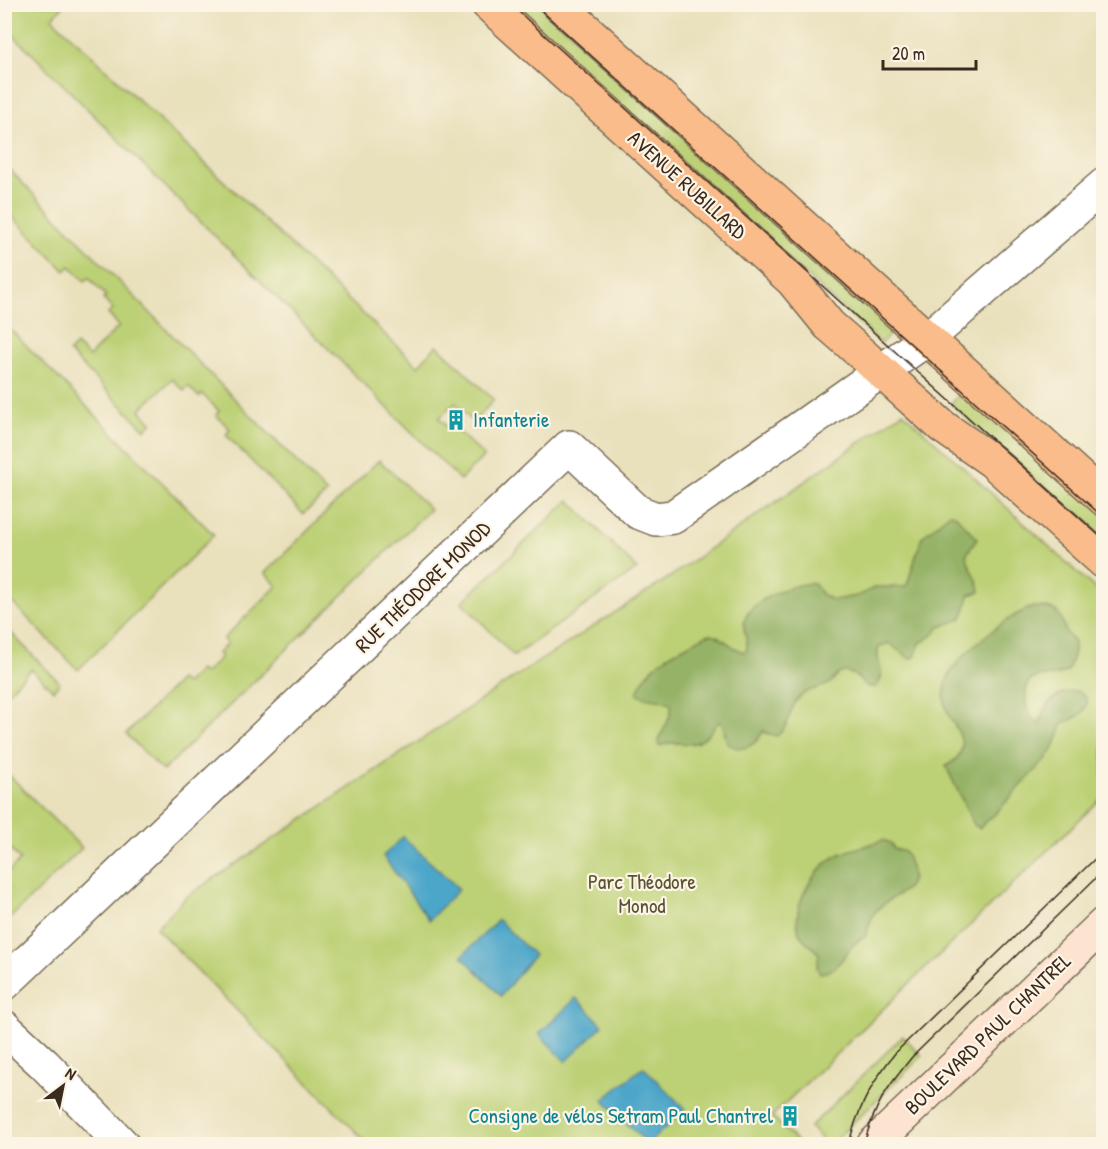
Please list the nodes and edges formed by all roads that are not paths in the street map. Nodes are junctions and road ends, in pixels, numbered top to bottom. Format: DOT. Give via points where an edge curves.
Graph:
graph roads {
  1 [pos="488,4"];
  2 [pos="558,4"];
  3 [pos="1104,185"];
  4 [pos="927,339"];
  5 [pos="877,374"];
  6 [pos="1104,499"];
  7 [pos="1104,562"];
  8 [pos="1104,924"];
  9 [pos="4,984"];
  10 [pos="4,1027"];
  11 [pos="884,1140"];
  12 [pos="122,1144"];
  1 -- 5 [label="main road, AVENUE RUBILLARD" via="793,281"];
  2 -- 4 [label="main road"];
  3 -- 4 [label="street"];
  4 -- 5 [label="street"];
  4 -- 6 [label="main road"];
  5 -- 7 [label="main road, AVENUE RUBILLARD" via="992,461"];
  5 -- 9 [label="street, RUE THÉODORE MONOD" via="682,512 668,518 656,519 638,512 569,447"];
  8 -- 11 [label="street, BOULEVARD PAUL CHANTREL"];
  10 -- 12 [label="street"];
}
